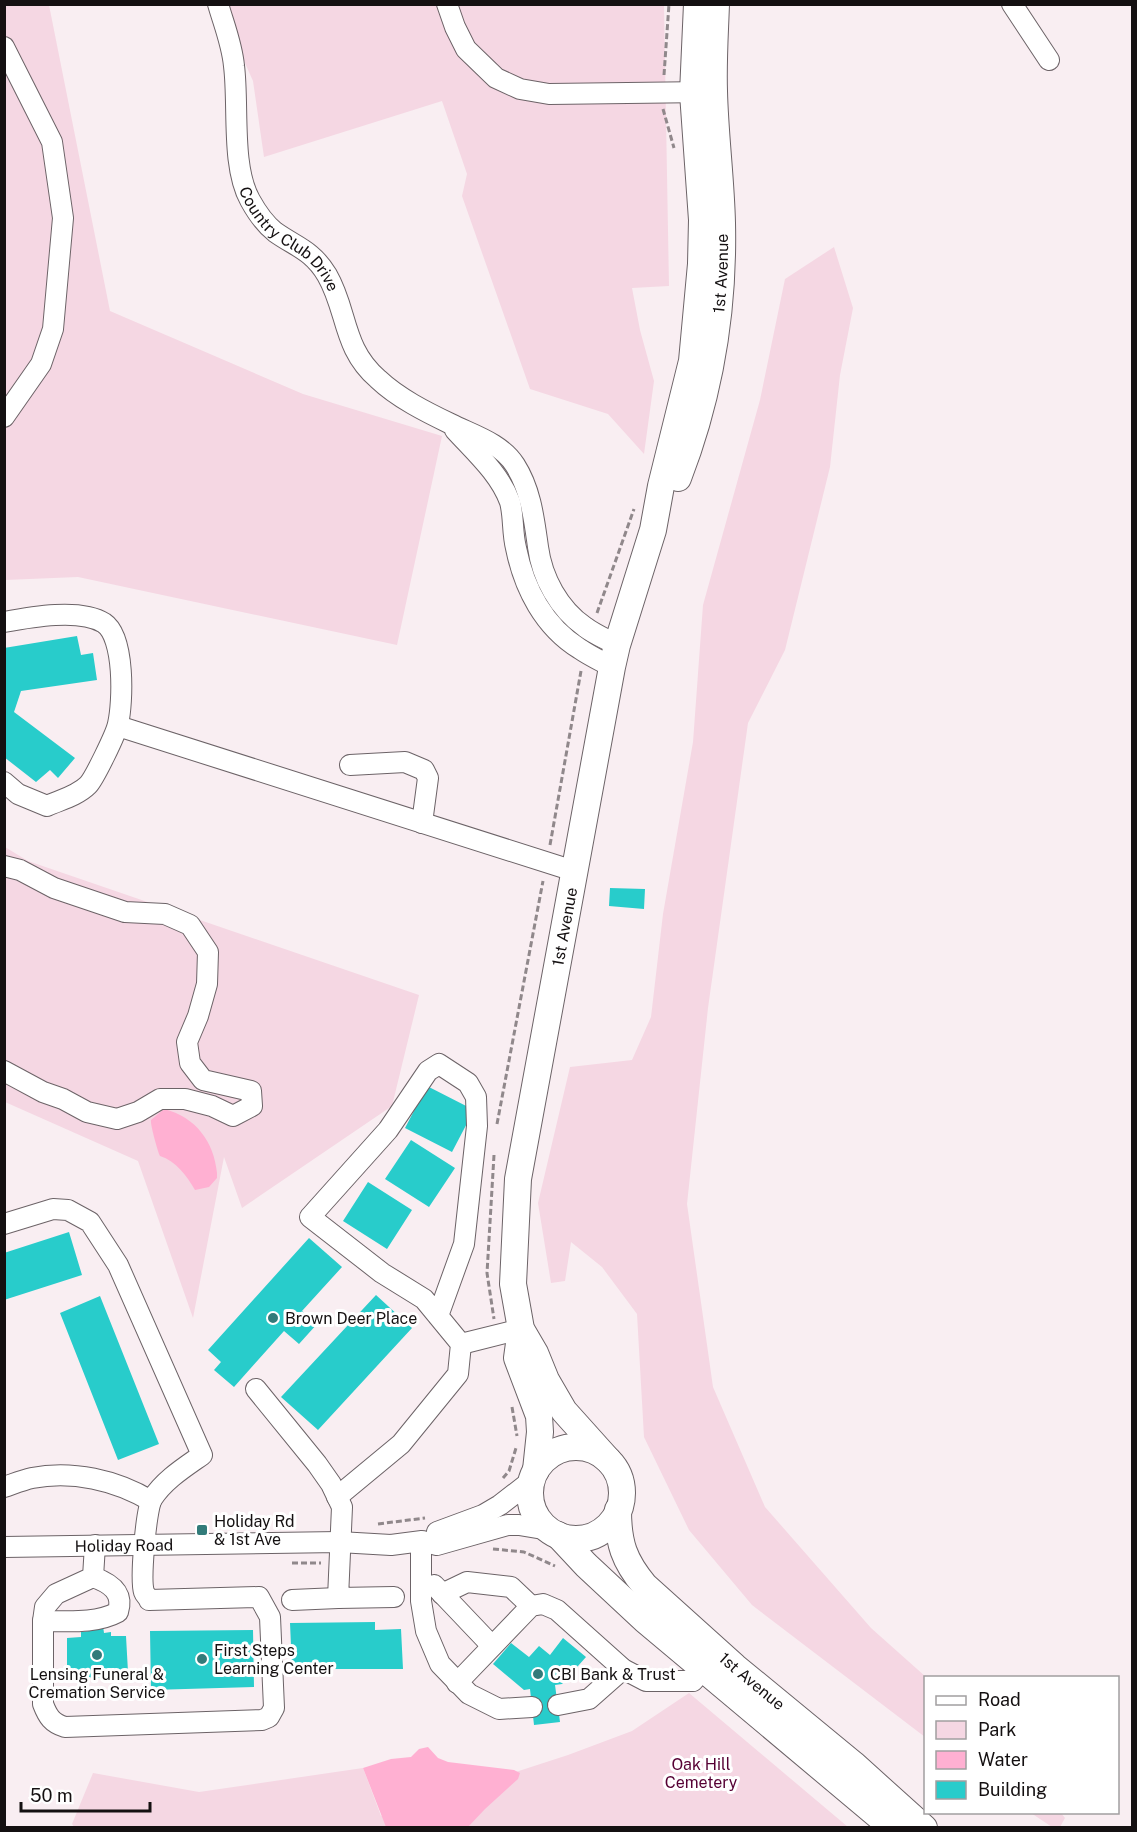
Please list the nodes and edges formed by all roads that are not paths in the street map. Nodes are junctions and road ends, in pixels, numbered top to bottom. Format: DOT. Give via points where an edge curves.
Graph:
graph roads {
  1 [pos="447,4"];
  2 [pos="697,4"];
  3 [pos="716,4"];
  4 [pos="1012,4"];
  5 [pos="223,6"];
  6 [pos="4,46"];
  7 [pos="1049,60"];
  8 [pos="704,92"];
  9 [pos="4,417"];
  10 [pos="4,622"];
  11 [pos="614,656"];
  12 [pos="118,726"];
  13 [pos="350,765"];
  14 [pos="4,782"];
  15 [pos="422,823"];
  16 [pos="4,866"];
  17 [pos="573,871"];
  18 [pos="4,1071"];
  19 [pos="4,1224"];
  20 [pos="438,1316"];
  21 [pos="521,1329"];
  22 [pos="461,1344"];
  23 [pos="256,1389"];
  24 [pos="608,1460"];
  25 [pos="534,1475"];
  26 [pos="4,1486"];
  27 [pos="337,1497"];
  28 [pos="151,1501"];
  29 [pos="618,1510"];
  30 [pos="553,1533"];
  31 [pos="421,1541"];
  32 [pos="339,1542"];
  33 [pos="143,1544"];
  34 [pos="95,1545"];
  35 [pos="4,1547"];
  36 [pos="93,1577"];
  37 [pos="422,1585"];
  38 [pos="442,1594"];
  39 [pos="394,1597"];
  40 [pos="338,1598"];
  41 [pos="291,1600"];
  42 [pos="531,1606"];
  43 [pos="43,1621"];
  44 [pos="492,1646"];
  45 [pos="623,1669"];
  46 [pos="703,1669"];
  47 [pos="457,1683"];
  48 [pos="558,1705"];
  49 [pos="532,1707"];
  50 [pos="893,1827"];
  51 [pos="924,1827"];
  1 -- 8 [label="street" via="466,49 496,78 520,89 549,94"];
  2 -- 8 [label="main road, 1st Avenue"];
  3 -- 8 [label="main road, 1st Avenue"];
  4 -- 7 [label="street"];
  5 -- 11 [label="street, Country Club Drive" via="234,65 239,160 249,199 275,231 298,245 326,273 350,340 375,377 391,391 449,423 495,474 514,520 519,564 543,615 579,649"];
  6 -- 9 [label="street" via="52,142 63,218 53,329 41,364"];
  8 -- 11 [label="main road, 1st Avenue" via="722,224 718,307 703,402 675,485 652,530"];
  10 -- 12 [label="street" via="67,615 92,618 111,630 117,642 120,675"];
  11 -- 17 [label="main road, 1st Avenue"];
  12 -- 14 [label="street" via="90,784 80,792 47,806 18,794"];
  12 -- 15 [label="street"];
  13 -- 15 [label="street" via="405,762 424,770 428,778"];
  15 -- 17 [label="street"];
  16 -- 18 [label="street" via="125,912 165,914 190,925 208,952 207,984 187,1042 190,1063 203,1080 251,1091 252,1106 233,1116 185,1098 160,1099 138,1113 117,1119 87,1112"];
  17 -- 21 [label="main road, 1st Avenue" via="518,1179 513,1284"];
  19 -- 28 [label="street" via="53,1209 68,1210 90,1222 118,1265 202,1455 176,1473"];
  20 -- 20 [label="street" via="465,1244 477,1126 476,1097 468,1083 439,1064 428,1071 388,1130 310,1217 382,1273 424,1299"];
  20 -- 22 [label="street"];
  21 -- 22 [label="street"];
  21 -- 24 [label="main road, 1st Avenue" via="564,1411"];
  21 -- 25 [label="main road, 1st Avenue" via="517,1358 539,1416"];
  22 -- 27 [label="street" via="458,1374 401,1444"];
  23 -- 27 [label="street" via="317,1464"];
  24 -- 25 [label="main road" via="597,1452 570,1448 545,1459"];
  24 -- 29 [label="main road" via="621,1484"];
  25 -- 30 [label="main road" via="532,1509"];
  25 -- 31 [label="street, Holiday Road" via="483,1515"];
  26 -- 28 [label="street" via="64,1474 96,1479"];
  27 -- 32 [label="street" via="342,1507"];
  28 -- 33 [label="street"];
  29 -- 30 [label="main road" via="600,1532 586,1537 572,1539"];
  29 -- 51 [label="main road, 1st Avenue" via="625,1557 645,1586"];
  30 -- 31 [label="street, Holiday Road" via="508,1525 437,1545"];
  30 -- 46 [label="main road, 1st Avenue"];
  31 -- 32 [label="street, Holiday Road" via="391,1545"];
  31 -- 37 [label="street"];
  32 -- 33 [label="street, Holiday Road"];
  32 -- 40 [label="street"];
  33 -- 34 [label="street, Holiday Road"];
  33 -- 43 [label="street" via="144,1592 149,1600 259,1598 266,1606 270,1617 274,1708 269,1717 148,1725 54,1724 43,1704"];
  34 -- 35 [label="street, Holiday Road"];
  34 -- 36 [label="street"];
  36 -- 43 [label="street" via="56,1594 45,1607"];
  36 -- 43 [label="street" via="114,1588 120,1598 118,1612 87,1621"];
  37 -- 38 [label="street" via="434,1585"];
  37 -- 47 [label="street" via="426,1631 440,1664"];
  38 -- 42 [label="street" via="467,1582 511,1587"];
  38 -- 44 [label="street"];
  39 -- 40 [label="street"];
  40 -- 41 [label="street"];
  42 -- 44 [label="street"];
  42 -- 45 [label="street" via="543,1604 557,1610"];
  44 -- 47 [label="street"];
  45 -- 46 [label="street" via="646,1681 693,1681"];
  45 -- 48 [label="street" via="590,1699"];
  46 -- 50 [label="main road, 1st Avenue"];
  47 -- 49 [label="street" via="469,1694 499,1709"];
}
